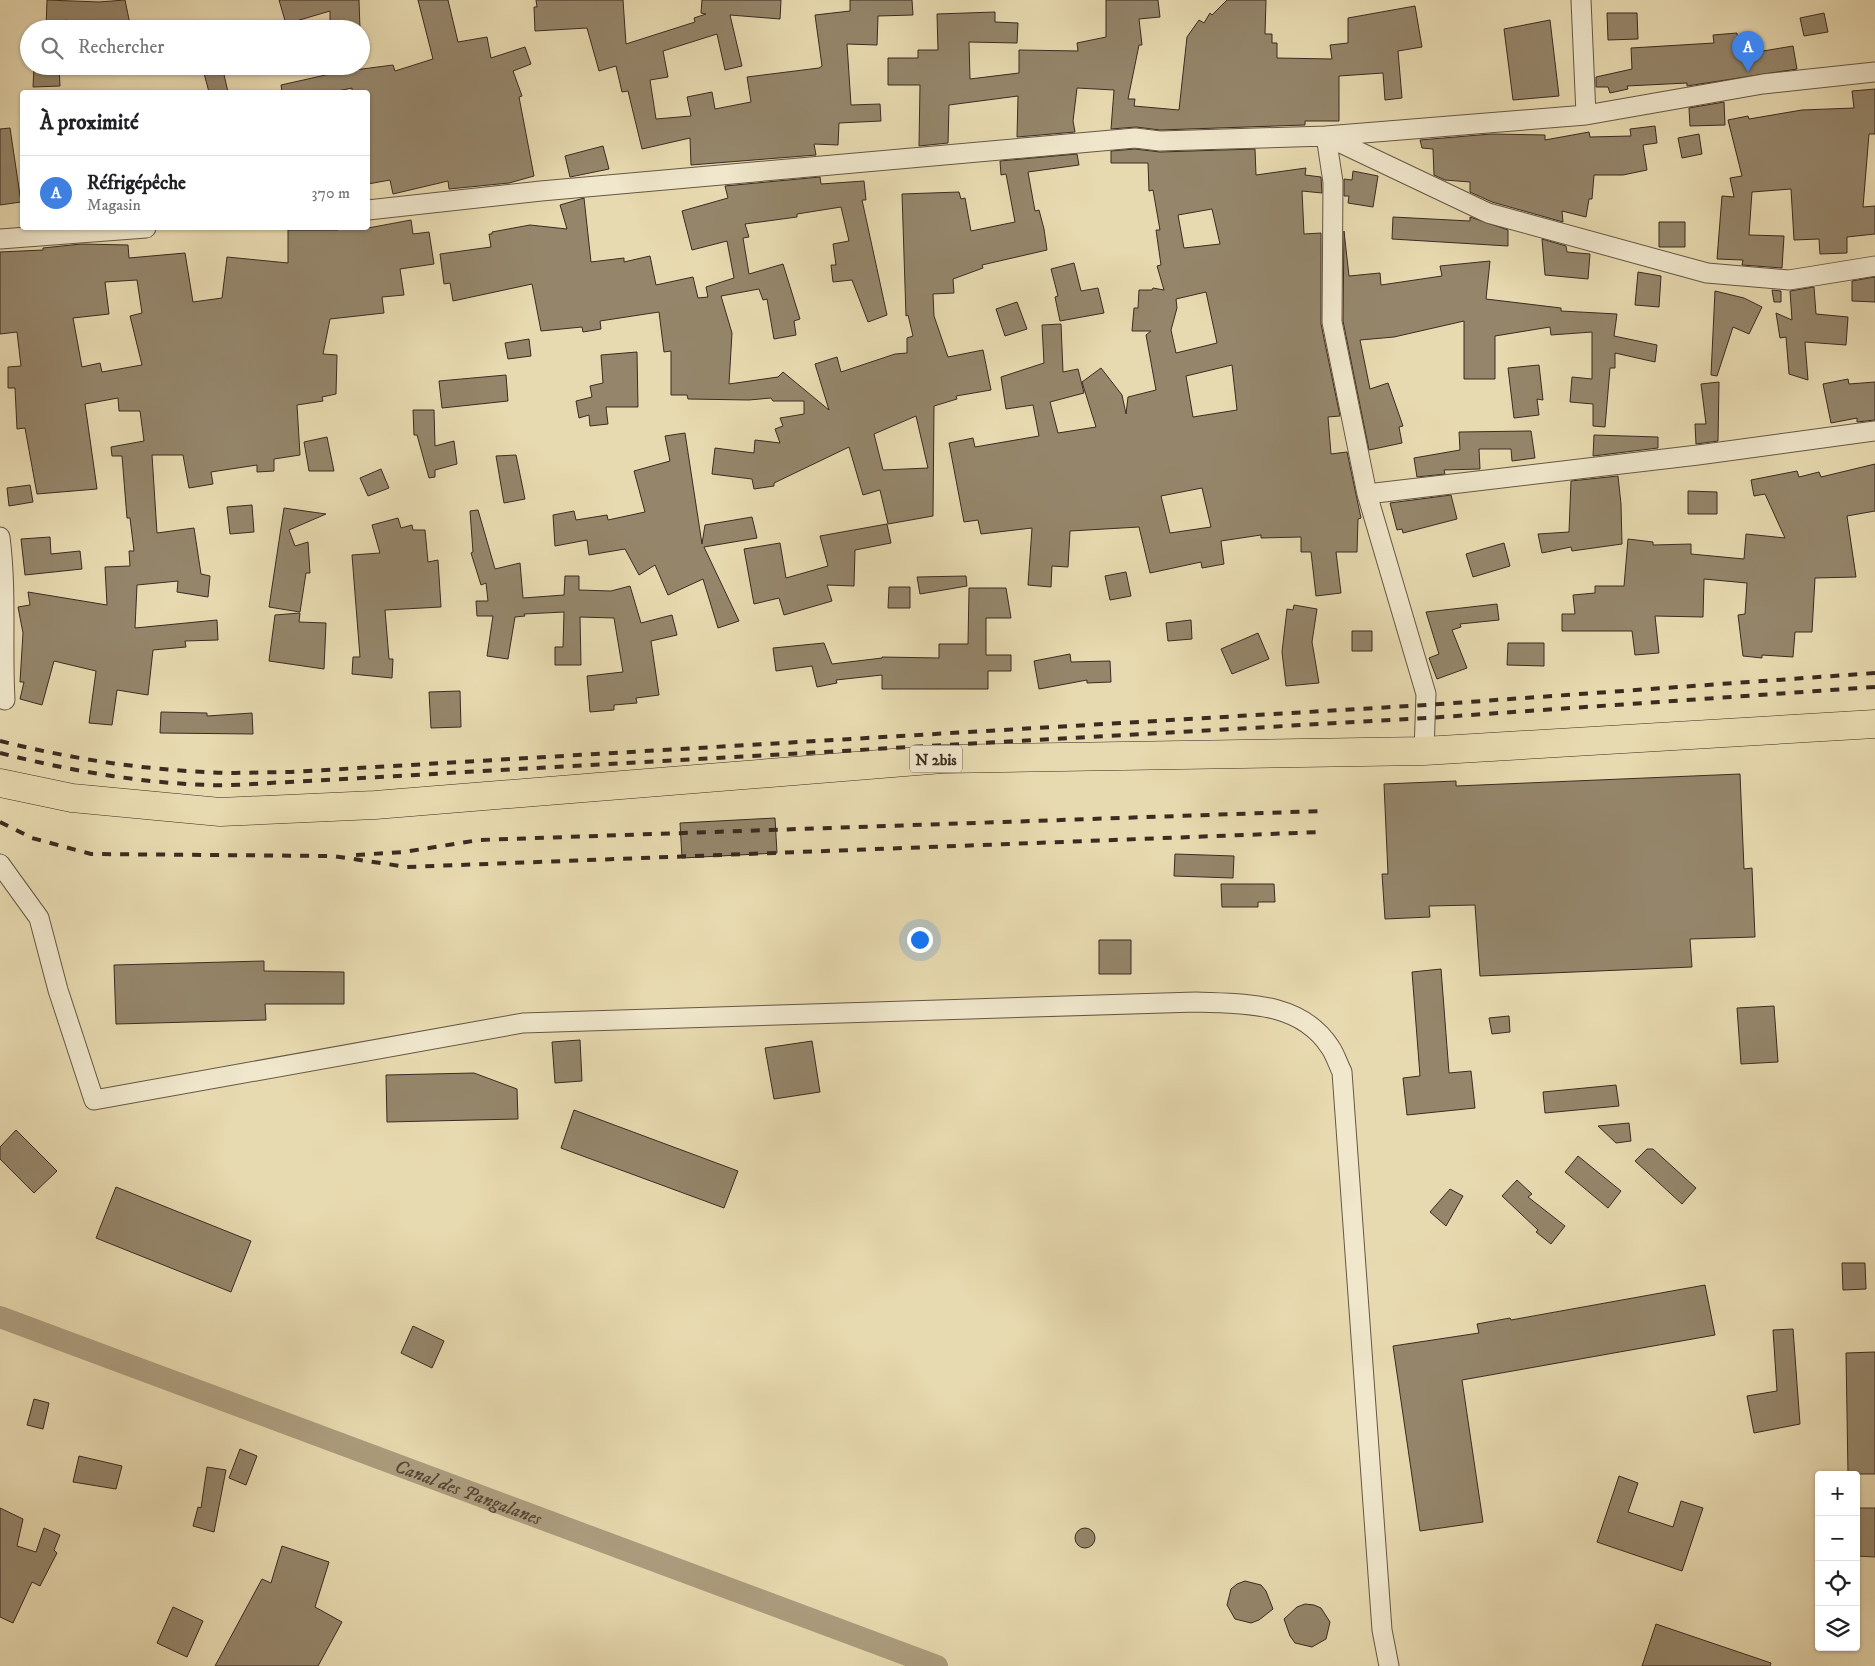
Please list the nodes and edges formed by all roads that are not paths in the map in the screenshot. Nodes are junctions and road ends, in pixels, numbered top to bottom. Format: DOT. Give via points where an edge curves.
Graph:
graph roads {
  1 [pos="1581,0"];
  2 [pos="1875,72"];
  3 [pos="1586,115"];
  4 [pos="1326,136"];
  5 [pos="370,210"];
  6 [pos="119,230"];
  7 [pos="0,239"];
  8 [pos="1875,266"];
  9 [pos="1875,431"];
  10 [pos="1367,494"];
  11 [pos="0,537"];
  12 [pos="0,698"];
  13 [pos="1875,724"];
  14 [pos="1424,751"];
  15 [pos="0,783"];
  16 [pos="0,864"];
  17 [pos="1389,1666"];
  1 -- 3 [label="street"];
  2 -- 3 [label="street" via="1763,84"];
  3 -- 4 [label="street"];
  4 -- 5 [label="street" via="1160,141 1125,139 541,191"];
  4 -- 8 [label="street" via="1488,213 1707,273 1789,280"];
  4 -- 10 [label="street" via="1334,182 1332,322"];
  6 -- 7 [label="street"];
  9 -- 10 [label="street"];
  10 -- 14 [label="street" via="1426,694"];
  11 -- 12 [label="street" via="6,603 5,700"];
  13 -- 14 [label="main road, N 2bis"];
  14 -- 15 [label="main road, N 2bis" via="942,759 375,805 220,812 72,798"];
  16 -- 17 [label="street" via="39,918 58,990 94,1100 523,1023 1196,1002 1273,1007 1294,1015 1330,1047 1342,1072 1382,1630"];
}
